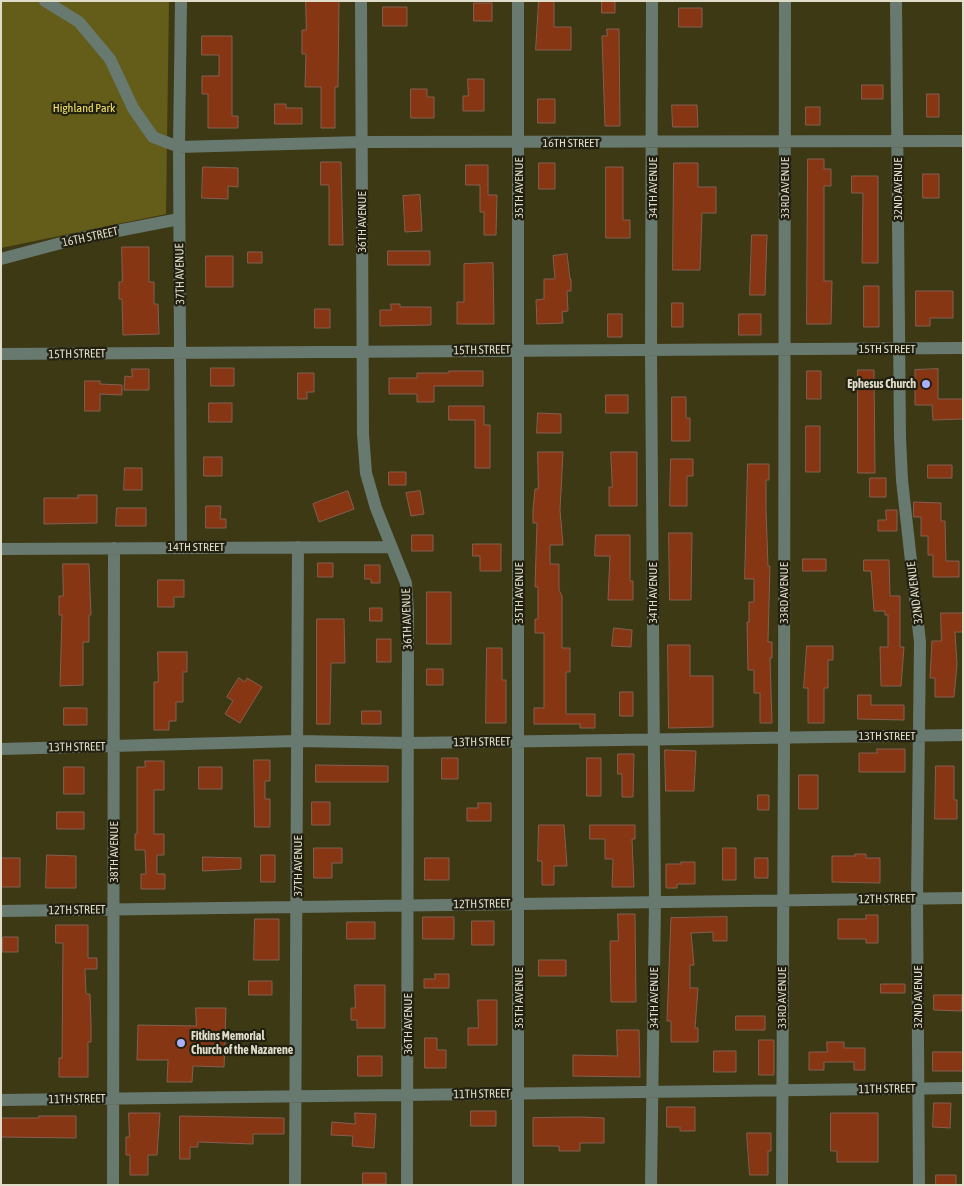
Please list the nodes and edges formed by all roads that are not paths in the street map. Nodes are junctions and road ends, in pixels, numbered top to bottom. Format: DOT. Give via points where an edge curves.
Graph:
graph roads {
  1 [pos="45,1"];
  2 [pos="181,1"];
  3 [pos="361,1"];
  4 [pos="518,1"];
  5 [pos="652,1"];
  6 [pos="784,1"];
  7 [pos="896,1"];
  8 [pos="785,141"];
  9 [pos="898,141"];
  10 [pos="963,141"];
  11 [pos="361,142"];
  12 [pos="519,143"];
  13 [pos="653,143"];
  14 [pos="179,147"];
  15 [pos="179,219"];
  16 [pos="1,259"];
  17 [pos="963,348"];
  18 [pos="899,349"];
  19 [pos="519,350"];
  20 [pos="651,350"];
  21 [pos="784,350"];
  22 [pos="180,352"];
  23 [pos="362,352"];
  24 [pos="1,354"];
  25 [pos="181,546"];
  26 [pos="298,547"];
  27 [pos="391,547"];
  28 [pos="114,548"];
  29 [pos="1,549"];
  30 [pos="919,736"];
  31 [pos="963,736"];
  32 [pos="784,737"];
  33 [pos="654,739"];
  34 [pos="298,741"];
  35 [pos="519,741"];
  36 [pos="409,742"];
  37 [pos="113,747"];
  38 [pos="1,749"];
  39 [pos="963,898"];
  40 [pos="917,899"];
  41 [pos="782,900"];
  42 [pos="655,902"];
  43 [pos="519,903"];
  44 [pos="298,906"];
  45 [pos="408,906"];
  46 [pos="114,909"];
  47 [pos="1,911"];
  48 [pos="963,1088"];
  49 [pos="918,1089"];
  50 [pos="782,1090"];
  51 [pos="654,1092"];
  52 [pos="518,1094"];
  53 [pos="408,1095"];
  54 [pos="295,1096"];
  55 [pos="113,1098"];
  56 [pos="1,1100"];
  57 [pos="113,1185"];
  58 [pos="295,1185"];
  59 [pos="407,1185"];
  60 [pos="518,1185"];
  61 [pos="651,1185"];
  62 [pos="782,1185"];
  63 [pos="918,1185"];
  1 -- 14 [label="street" via="79,22 110,58 134,108 153,136"];
  2 -- 14 [label="street, 37TH AVENUE"];
  3 -- 11 [label="street, 36TH AVENUE"];
  4 -- 12 [label="street, 35TH AVENUE"];
  5 -- 13 [label="street, 34TH AVENUE"];
  6 -- 8 [label="street, 33RD AVENUE"];
  7 -- 9 [label="street, 32ND AVENUE"];
  8 -- 9 [label="street, 16TH STREET"];
  8 -- 13 [label="street, 16TH STREET"];
  8 -- 21 [label="street, 33RD AVENUE"];
  9 -- 10 [label="street, 16TH STREET"];
  9 -- 18 [label="street, 32ND AVENUE"];
  11 -- 12 [label="street, 16TH STREET"];
  11 -- 14 [label="street, 16TH STREET"];
  11 -- 23 [label="street, 36TH AVENUE"];
  12 -- 13 [label="street, 16TH STREET"];
  12 -- 19 [label="street, 35TH AVENUE"];
  13 -- 20 [label="street, 34TH AVENUE"];
  14 -- 15 [label="street, 37TH AVENUE"];
  15 -- 16 [label="street, 16TH STREET" via="76,239"];
  15 -- 22 [label="street, 37TH AVENUE"];
  17 -- 18 [label="street, 15TH STREET"];
  18 -- 21 [label="street, 15TH STREET"];
  18 -- 30 [label="street, 32ND AVENUE" via="902,480 919,633"];
  19 -- 20 [label="street, 15TH STREET"];
  19 -- 23 [label="street, 15TH STREET"];
  19 -- 35 [label="street, 35TH AVENUE"];
  20 -- 21 [label="street, 15TH STREET"];
  20 -- 33 [label="street, 34TH AVENUE"];
  21 -- 32 [label="street, 33RD AVENUE"];
  22 -- 23 [label="street, 15TH STREET"];
  22 -- 24 [label="street, 15TH STREET"];
  22 -- 25 [label="street, 37TH AVENUE"];
  23 -- 27 [label="street, 36TH AVENUE" via="366,473"];
  25 -- 26 [label="street, 14TH STREET"];
  25 -- 28 [label="street, 14TH STREET"];
  26 -- 27 [label="street, 14TH STREET"];
  26 -- 34 [label="street, 37TH AVENUE"];
  27 -- 36 [label="street, 36TH AVENUE" via="406,583"];
  28 -- 29 [label="street, 14TH STREET"];
  28 -- 37 [label="street, 38TH AVENUE"];
  30 -- 31 [label="street, 13TH STREET"];
  30 -- 32 [label="street, 13TH STREET"];
  30 -- 40 [label="street, 32ND AVENUE"];
  32 -- 33 [label="street, 13TH STREET"];
  32 -- 41 [label="street, 33RD AVENUE"];
  33 -- 35 [label="street, 13TH STREET"];
  33 -- 42 [label="street, 34TH AVENUE"];
  34 -- 36 [label="street, 13TH STREET"];
  34 -- 37 [label="street, 13TH STREET"];
  34 -- 44 [label="street, 37TH AVENUE"];
  35 -- 36 [label="street, 13TH STREET"];
  35 -- 43 [label="street, 35TH AVENUE"];
  36 -- 45 [label="street, 36TH AVENUE"];
  37 -- 38 [label="street, 13TH STREET"];
  37 -- 46 [label="street, 38TH AVENUE"];
  39 -- 40 [label="street, 12TH STREET"];
  40 -- 41 [label="street, 12TH STREET"];
  40 -- 49 [label="street, 32ND AVENUE"];
  41 -- 42 [label="street, 12TH STREET"];
  41 -- 50 [label="street, 33RD AVENUE"];
  42 -- 43 [label="street, 12TH STREET"];
  42 -- 51 [label="street, 34TH AVENUE"];
  43 -- 45 [label="street, 12TH STREET"];
  43 -- 52 [label="street, 35TH AVENUE"];
  44 -- 45 [label="street, 12TH STREET"];
  44 -- 46 [label="street, 12TH STREET"];
  44 -- 54 [label="street, 37TH AVENUE"];
  45 -- 53 [label="street, 36TH AVENUE"];
  46 -- 47 [label="street, 12TH STREET"];
  46 -- 55 [label="street, 38TH AVENUE"];
  48 -- 49 [label="street, 11TH STREET"];
  49 -- 50 [label="street, 11TH STREET"];
  49 -- 63 [label="street, 32ND AVENUE"];
  50 -- 51 [label="street, 11TH STREET"];
  50 -- 62 [label="street, 33RD AVENUE"];
  51 -- 52 [label="street, 11TH STREET"];
  51 -- 61 [label="street, 34TH AVENUE"];
  52 -- 53 [label="street, 11TH STREET"];
  52 -- 60 [label="street, 35TH AVENUE"];
  53 -- 54 [label="street, 11TH STREET"];
  53 -- 59 [label="street, 36TH AVENUE"];
  54 -- 55 [label="street, 11TH STREET"];
  54 -- 58 [label="street, 37TH AVENUE"];
  55 -- 56 [label="street, 11TH STREET"];
  55 -- 57 [label="street, 38TH AVENUE"];
}
